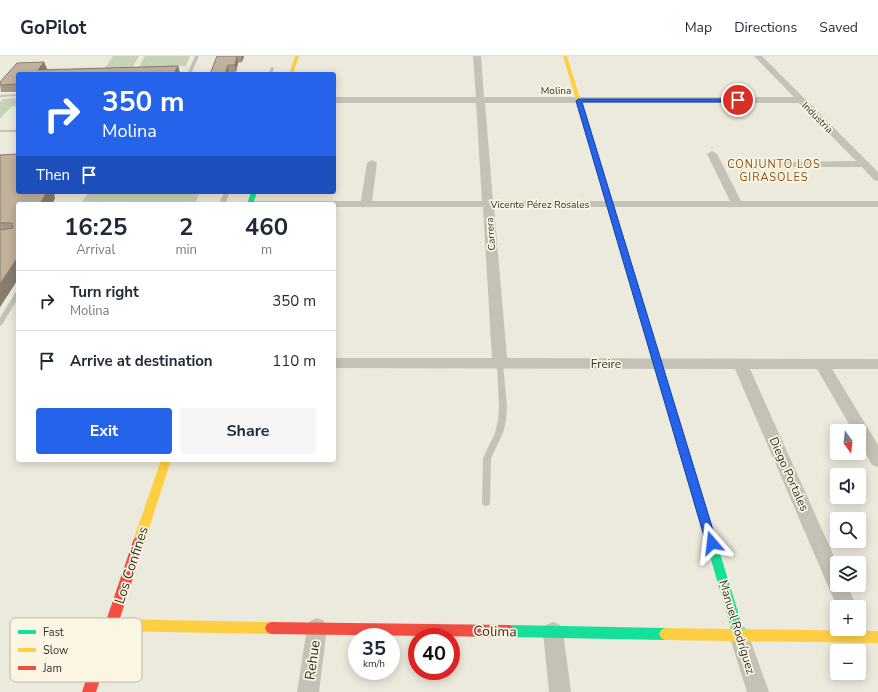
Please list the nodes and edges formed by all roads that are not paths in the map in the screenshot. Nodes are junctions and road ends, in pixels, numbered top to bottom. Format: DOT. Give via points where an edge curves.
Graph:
graph roads {
  1 [pos="197,56"];
  2 [pos="296,56"];
  3 [pos="477,56"];
  4 [pos="565,56"];
  5 [pos="758,56"];
  6 [pos="272,68"];
  7 [pos="190,72"];
  8 [pos="271,72"];
  9 [pos="292,72"];
  10 [pos="16,95"];
  11 [pos="0,96"];
  12 [pos="336,100"];
  13 [pos="480,100"];
  14 [pos="801,100"];
  15 [pos="578,101"];
  16 [pos="16,131"];
  17 [pos="0,132"];
  18 [pos="712,154"];
  19 [pos="372,162"];
  20 [pos="865,164"];
  21 [pos="783,165"];
  22 [pos="878,178"];
  23 [pos="336,204"];
  24 [pos="366,204"];
  25 [pos="488,204"];
  26 [pos="609,204"];
  27 [pos="737,204"];
  28 [pos="878,204"];
  29 [pos="16,296"];
  30 [pos="0,324"];
  31 [pos="336,363"];
  32 [pos="500,363"];
  33 [pos="658,364"];
  34 [pos="740,364"];
  35 [pos="822,364"];
  36 [pos="878,364"];
  37 [pos="878,460"];
  38 [pos="165,462"];
  39 [pos="486,503"];
  40 [pos="830,569"];
  41 [pos="113,618"];
  42 [pos="142,625"];
  43 [pos="317,628"];
  44 [pos="553,632"];
  45 [pos="830,634"];
  46 [pos="739,635"];
  47 [pos="92,682"];
  48 [pos="89,692"];
  49 [pos="308,692"];
  50 [pos="560,692"];
  51 [pos="758,692"];
  1 -- 7 [label="lane"];
  2 -- 9 [label="street"];
  3 -- 13 [label="street, Carrera"];
  4 -- 15 [label="street, Manuel Rodríguez"];
  5 -- 14 [label="street, Industria"];
  6 -- 8 [label="lane"];
  10 -- 11 [label="lane"];
  12 -- 13 [label="street, Molina"];
  13 -- 15 [label="street, Molina"];
  13 -- 25 [label="street, Carrera"];
  14 -- 15 [label="street, Molina"];
  14 -- 20 [label="street, Industria"];
  15 -- 26 [label="street, Manuel Rodríguez"];
  16 -- 17 [label="lane"];
  18 -- 27 [label="street"];
  19 -- 24 [label="street"];
  20 -- 21 [label="street"];
  20 -- 22 [label="street, Industria"];
  23 -- 24 [label="street, Vicente Pérez Rosales"];
  24 -- 25 [label="street, Vicente Pérez Rosales"];
  25 -- 26 [label="street, Vicente Pérez Rosales"];
  25 -- 32 [label="street, Carrera"];
  26 -- 27 [label="street, Vicente Pérez Rosales"];
  26 -- 33 [label="street, Manuel Rodríguez"];
  27 -- 28 [label="street, Vicente Pérez Rosales"];
  29 -- 30 [label="lane"];
  31 -- 32 [label="street, Freire"];
  32 -- 33 [label="street, Freire"];
  32 -- 39 [label="lane" via="502,420 487,458"];
  33 -- 34 [label="street, Freire"];
  33 -- 46 [label="street, Manuel Rodríguez"];
  34 -- 35 [label="street, Freire"];
  34 -- 40 [label="street, Diego Portales"];
  35 -- 36 [label="street, Freire"];
  35 -- 37 [label="street"];
  38 -- 41 [label="street, Los Confines"];
  42 -- 43 [label="street, Colima"];
  43 -- 44 [label="street, Colima"];
  43 -- 49 [label="street, Rehue"];
  44 -- 46 [label="street, Colima"];
  44 -- 50 [label="street"];
  45 -- 46 [label="street, Colima"];
  46 -- 51 [label="street, Manuel Rodríguez"];
  47 -- 48 [label="street, Los Confines"];
}
